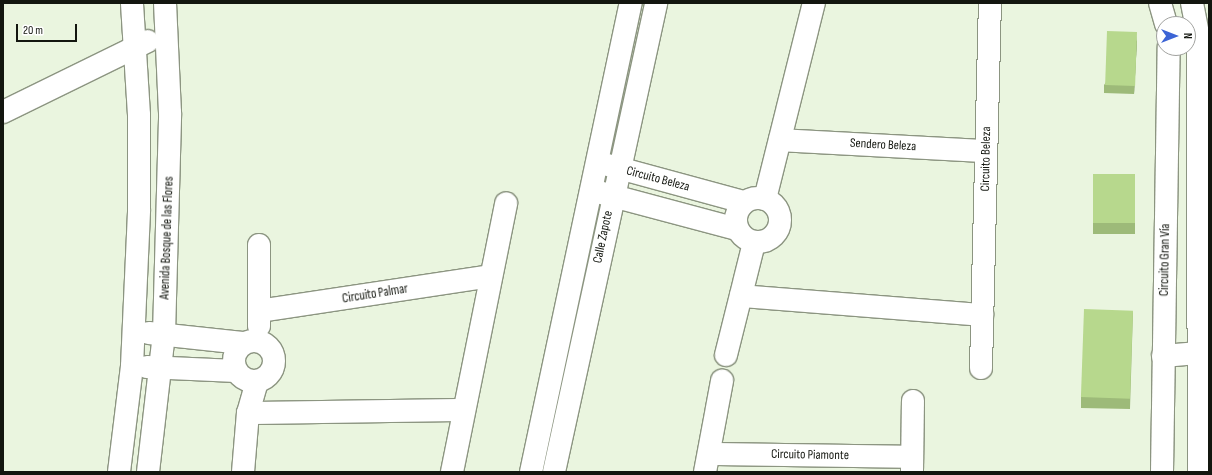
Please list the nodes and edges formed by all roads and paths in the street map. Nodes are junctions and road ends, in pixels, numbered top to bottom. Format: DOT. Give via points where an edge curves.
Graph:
graph roads {
  1 [pos="132,3"];
  2 [pos="165,3"];
  3 [pos="631,3"];
  4 [pos="656,3"];
  5 [pos="814,3"];
  6 [pos="990,3"];
  7 [pos="1160,3"];
  8 [pos="1192,3"];
  9 [pos="1164,16"];
  10 [pos="167,32"];
  11 [pos="136,46"];
  12 [pos="1169,56"];
  13 [pos="3,112"];
  14 [pos="780,140"];
  15 [pos="986,151"];
  16 [pos="595,162"];
  17 [pos="618,168"];
  18 [pos="589,189"];
  19 [pos="611,195"];
  20 [pos="755,201"];
  21 [pos="506,203"];
  22 [pos="737,229"];
  23 [pos="754,243"];
  24 [pos="258,245"];
  25 [pos="490,276"];
  26 [pos="740,296"];
  27 [pos="259,311"];
  28 [pos="982,315"];
  29 [pos="134,331"];
  30 [pos="164,334"];
  31 [pos="251,342"];
  32 [pos="1205,352"];
  33 [pos="726,355"];
  34 [pos="1163,356"];
  35 [pos="132,366"];
  36 [pos="162,368"];
  37 [pos="981,368"];
  38 [pos="236,371"];
  39 [pos="257,381"];
  40 [pos="722,381"];
  41 [pos="913,401"];
  42 [pos="464,410"];
  43 [pos="248,413"];
  44 [pos="707,463"];
  45 [pos="912,464"];
  46 [pos="119,472"];
  47 [pos="148,472"];
  48 [pos="243,472"];
  49 [pos="452,472"];
  50 [pos="531,472"];
  51 [pos="554,472"];
  52 [pos="1162,472"];
  53 [pos="1199,472"];
  1 -- 11 [label="street"];
  2 -- 10 [label="street, Avenida Bosque de las Flores"];
  3 -- 16 [label="street, Calle Zapote"];
  4 -- 17 [label="street, Calle Zapote"];
  5 -- 14 [label="street"];
  6 -- 15 [label="street, Circuito Beleza"];
  7 -- 9 [label="street"];
  8 -- 32 [label="street" via="1198,33"];
  10 -- 11 [label="street"];
  10 -- 30 [label="street, Avenida Bosque de las Flores" via="170,113"];
  11 -- 13 [label="street"];
  11 -- 29 [label="street" via="139,209"];
  12 -- 34 [label="street, Circuito Gran Vía"];
  14 -- 15 [label="street, Sendero Beleza"];
  14 -- 20 [label="street"];
  15 -- 28 [label="street, Circuito Beleza"];
  16 -- 17 [label="street, Circuito Beleza"];
  16 -- 18 [label="street, Calle Zapote"];
  17 -- 19 [label="street, Calle Zapote"];
  17 -- 20 [label="street, Circuito Beleza"];
  18 -- 19 [label="street"];
  18 -- 50 [label="street, Calle Zapote"];
  19 -- 22 [label="street"];
  19 -- 51 [label="street, Calle Zapote"];
  20 -- 22 [label="street" via="736,214"];
  20 -- 23 [label="street" via="776,207 779,228 769,240"];
  21 -- 25 [label="street"];
  22 -- 23 [label="street"];
  23 -- 26 [label="street"];
  24 -- 27 [label="street"];
  25 -- 27 [label="street, Circuito Palmar"];
  25 -- 42 [label="street"];
  26 -- 28 [label="street"];
  26 -- 33 [label="street"];
  27 -- 31 [label="street"];
  28 -- 37 [label="street, Circuito Beleza"];
  29 -- 30 [label="street"];
  29 -- 35 [label="street"];
  30 -- 31 [label="street"];
  30 -- 36 [label="street, Avenida Bosque de las Flores"];
  31 -- 38 [label="street" via="234,356"];
  31 -- 39 [label="street" via="271,350 274,358 271,373"];
  32 -- 34 [label="street"];
  32 -- 53 [label="street"];
  34 -- 52 [label="street, Circuito Gran Vía"];
  35 -- 36 [label="street"];
  35 -- 46 [label="street"];
  36 -- 38 [label="street"];
  36 -- 47 [label="street, Avenida Bosque de las Flores"];
  38 -- 39 [label="street" via="241,377"];
  39 -- 43 [label="street"];
  40 -- 44 [label="street, Circuito Piamonte"];
  41 -- 45 [label="street, Circuito Piamonte"];
  42 -- 43 [label="street"];
  42 -- 49 [label="street"];
  43 -- 48 [label="street"];
  44 -- 45 [label="street, Circuito Piamonte"];
}
